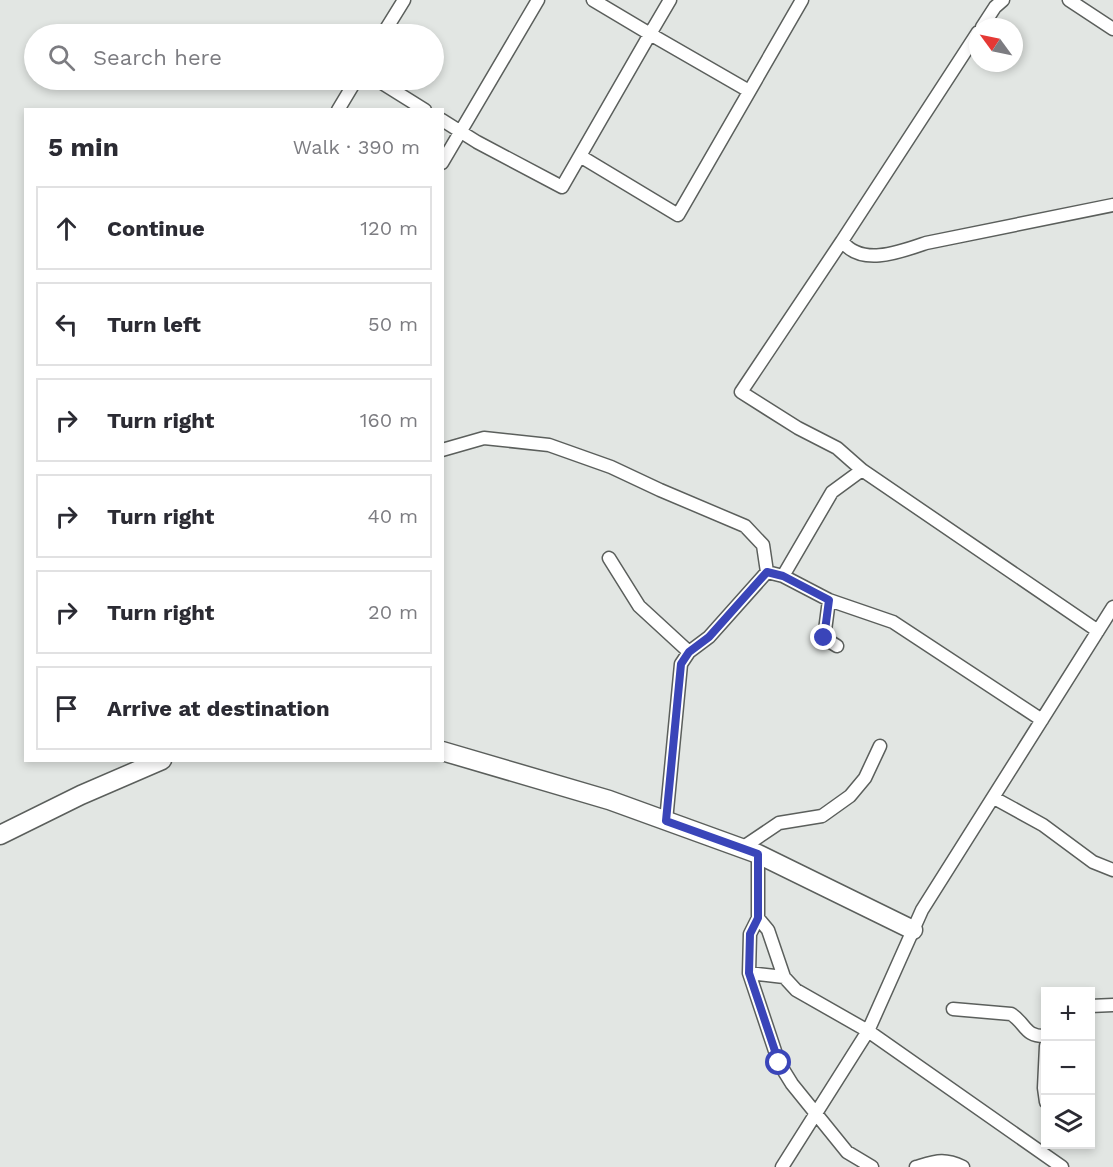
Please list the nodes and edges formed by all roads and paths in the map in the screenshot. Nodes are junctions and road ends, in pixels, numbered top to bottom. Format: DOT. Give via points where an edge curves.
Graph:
graph roads {
  1 [pos="404,0"];
  2 [pos="538,0"];
  3 [pos="593,0"];
  4 [pos="670,0"];
  5 [pos="802,0"];
  6 [pos="1003,0"];
  7 [pos="1070,0"];
  8 [pos="987,18"];
  9 [pos="389,24"];
  10 [pos="1113,29"];
  11 [pos="651,34"];
  12 [pos="969,46"];
  13 [pos="350,90"];
  14 [pos="393,90"];
  15 [pos="749,91"];
  16 [pos="339,108"];
  17 [pos="422,108"];
  18 [pos="444,121"];
  19 [pos="461,132"];
  20 [pos="580,156"];
  21 [pos="444,160"];
  22 [pos="1113,205"];
  23 [pos="842,241"];
  24 [pos="444,449"];
  25 [pos="862,470"];
  26 [pos="609,558"];
  27 [pos="767,572"];
  28 [pos="783,576"];
  29 [pos="829,600"];
  30 [pos="1113,607"];
  31 [pos="1098,631"];
  32 [pos="837,646"];
  33 [pos="689,652"];
  34 [pos="1042,720"];
  35 [pos="880,746"];
  36 [pos="444,752"];
  37 [pos="157,762"];
  38 [pos="994,798"];
  39 [pos="666,821"];
  40 [pos="0,835"];
  41 [pos="750,851"];
  42 [pos="1113,870"];
  43 [pos="758,918"];
  44 [pos="914,930"];
  45 [pos="749,973"];
  46 [pos="784,977"];
  47 [pos="1113,1005"];
  48 [pos="1095,1006"];
  49 [pos="952,1009"];
  50 [pos="868,1031"];
  51 [pos="1041,1037"];
  52 [pos="815,1114"];
  53 [pos="1057,1163"];
  54 [pos="782,1167"];
  55 [pos="872,1167"];
  56 [pos="916,1167"];
  57 [pos="963,1167"];
  1 -- 9 [label="street"];
  2 -- 19 [label="street"];
  3 -- 11 [label="street"];
  4 -- 11 [label="street"];
  5 -- 15 [label="street"];
  6 -- 8 [label="street"];
  7 -- 10 [label="street"];
  11 -- 15 [label="street"];
  11 -- 20 [label="street"];
  12 -- 23 [label="street"];
  13 -- 16 [label="street"];
  14 -- 17 [label="street"];
  15 -- 20 [label="street" via="678,215"];
  18 -- 19 [label="street"];
  19 -- 20 [label="street" via="562,187"];
  19 -- 21 [label="street"];
  22 -- 23 [label="street" via="926,243 897,253 863,255 849,250"];
  23 -- 25 [label="street" via="741,392 837,448"];
  24 -- 27 [label="street" via="484,438 549,445 611,466 746,526 763,545"];
  25 -- 28 [label="street" via="832,492"];
  25 -- 31 [label="street"];
  26 -- 33 [label="street" via="639,606"];
  27 -- 28 [label="street"];
  27 -- 33 [label="street" via="709,637"];
  28 -- 29 [label="street"];
  29 -- 32 [label="street" via="824,638"];
  29 -- 34 [label="street" via="893,622"];
  30 -- 31 [label="street"];
  31 -- 34 [label="street"];
  33 -- 39 [label="street" via="681,664"];
  34 -- 38 [label="street"];
  35 -- 41 [label="street" via="865,778 850,796 822,816 779,823"];
  36 -- 39 [label="street" via="609,800"];
  37 -- 40 [label="street"];
  38 -- 42 [label="street" via="1043,825 1093,862"];
  38 -- 44 [label="street" via="922,910"];
  39 -- 41 [label="street"];
  41 -- 43 [label="street"];
  41 -- 44 [label="street"];
  43 -- 45 [label="street" via="750,934"];
  43 -- 46 [label="street" via="768,930"];
  44 -- 50 [label="street"];
  45 -- 46 [label="street"];
  45 -- 52 [label="street" via="779,1063"];
  46 -- 50 [label="street" via="796,990"];
  47 -- 48 [label="street"];
  49 -- 51 [label="street" via="1011,1014 1026,1032"];
  50 -- 52 [label="street"];
  50 -- 53 [label="street"];
  52 -- 54 [label="street"];
  52 -- 55 [label="street" via="847,1152"];
  56 -- 57 [label="street" via="948,1160"];
}
